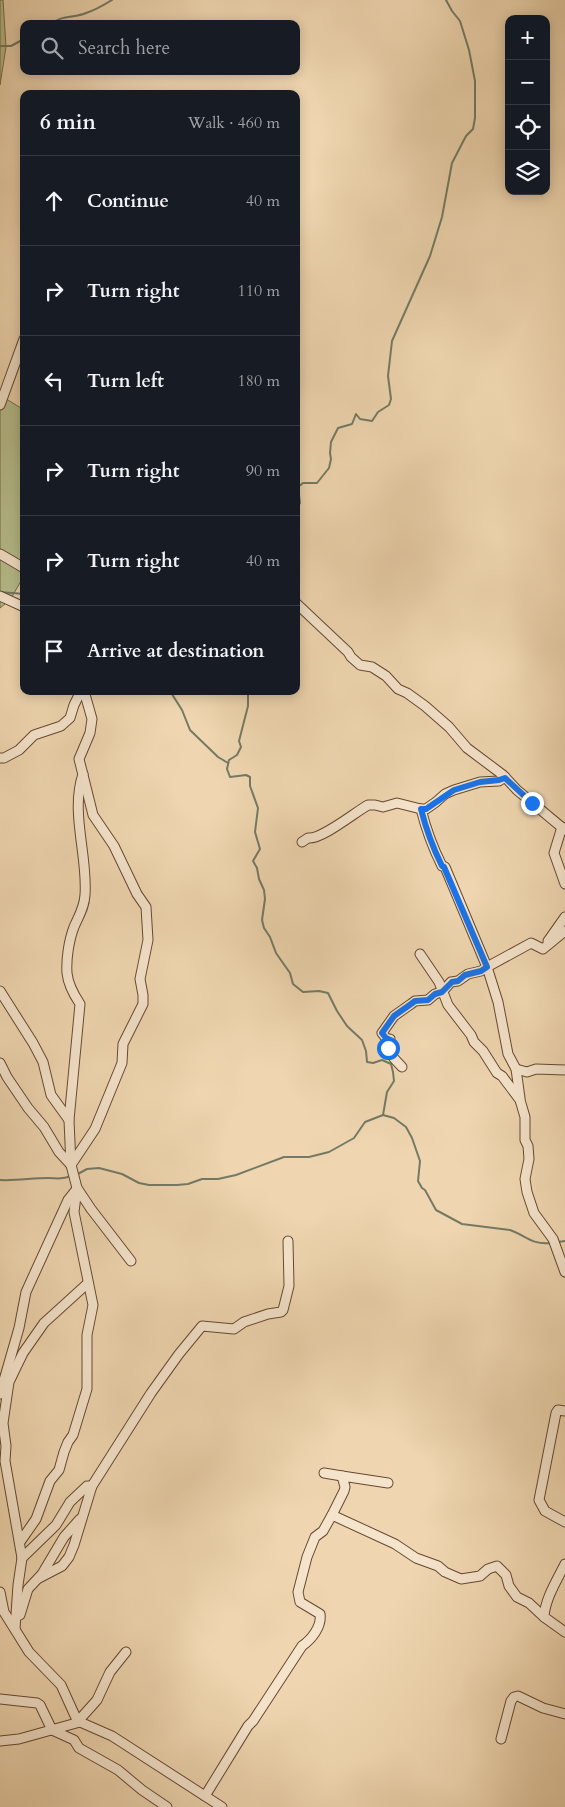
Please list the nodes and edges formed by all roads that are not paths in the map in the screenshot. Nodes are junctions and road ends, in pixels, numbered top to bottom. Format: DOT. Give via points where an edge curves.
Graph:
graph roads {
  1 [pos="20,349"];
  2 [pos="0,404"];
  3 [pos="0,554"];
  4 [pos="20,566"];
  5 [pos="0,596"];
  6 [pos="20,605"];
  7 [pos="300,607"];
  8 [pos="80,695"];
  9 [pos="83,695"];
  10 [pos="0,758"];
  11 [pos="83,774"];
  12 [pos="505,778"];
  13 [pos="421,809"];
  14 [pos="563,828"];
  15 [pos="302,842"];
  16 [pos="565,884"];
  17 [pos="565,917"];
  18 [pos="565,931"];
  19 [pos="543,949"];
  20 [pos="420,954"];
  21 [pos="487,967"];
  22 [pos="0,991"];
  23 [pos="442,992"];
  24 [pos="0,1063"];
  25 [pos="402,1066"];
  26 [pos="516,1069"];
  27 [pos="565,1070"];
  28 [pos="520,1100"];
  29 [pos="69,1120"];
  30 [pos="71,1165"];
  31 [pos="77,1188"];
  32 [pos="288,1241"];
  33 [pos="131,1262"];
  34 [pos="565,1272"];
  35 [pos="88,1283"];
  36 [pos="0,1394"];
  37 [pos="565,1410"];
  38 [pos="324,1473"];
  39 [pos="342,1476"];
  40 [pos="388,1482"];
  41 [pos="92,1486"];
  42 [pos="332,1515"];
  43 [pos="81,1518"];
  44 [pos="565,1522"];
  45 [pos="20,1542"];
  46 [pos="22,1558"];
  47 [pos="565,1564"];
  48 [pos="40,1578"];
  49 [pos="0,1592"];
  50 [pos="544,1617"];
  51 [pos="15,1629"];
  52 [pos="565,1632"];
  53 [pos="126,1652"];
  54 [pos="0,1698"];
  55 [pos="565,1714"];
  56 [pos="80,1722"];
  57 [pos="52,1730"];
  58 [pos="501,1739"];
  59 [pos="0,1741"];
  60 [pos="205,1796"];
  61 [pos="167,1807"];
  62 [pos="222,1807"];
  1 -- 2 [label="street"];
  3 -- 4 [label="street"];
  5 -- 6 [label="street"];
  7 -- 12 [label="street" via="355,661 386,676 398,689 425,706 467,748"];
  8 -- 10 [label="street" via="70,718 61,726 34,735 18,750"];
  9 -- 11 [label="street" via="92,719 79,760"];
  11 -- 29 [label="street" via="78,812 85,895 82,913 74,928 67,973 80,1004"];
  11 -- 30 [label="street" via="93,815 114,846 146,906 148,940 140,979 144,1004 123,1044 122,1063 95,1129"];
  12 -- 13 [label="street" via="454,790"];
  12 -- 14 [label="street"];
  13 -- 15 [label="street" via="400,803 383,808 368,805 325,833"];
  13 -- 21 [label="street" via="432,843"];
  14 -- 16 [label="street" via="554,853"];
  17 -- 19 [label="street"];
  18 -- 19 [label="street"];
  19 -- 21 [label="street" via="531,943"];
  20 -- 23 [label="street"];
  21 -- 23 [label="street" via="452,982"];
  21 -- 26 [label="street" via="508,1054"];
  22 -- 29 [label="street" via="33,1043 43,1062 51,1095"];
  23 -- 25 [label="street" via="425,1002 415,1001 394,1016 382,1033 390,1040 390,1054"];
  23 -- 28 [label="street" via="474,1042"];
  24 -- 30 [label="street" via="58,1152"];
  26 -- 27 [label="street" via="527,1072 536,1069"];
  26 -- 28 [label="street"];
  28 -- 34 [label="street" via="529,1159 525,1179 527,1192 534,1213 553,1239"];
  29 -- 30 [label="street"];
  30 -- 31 [label="street"];
  31 -- 33 [label="street"];
  31 -- 35 [label="street" via="74,1212"];
  31 -- 36 [label="street" via="68,1200 26,1292"];
  32 -- 41 [label="street" via="289,1286 283,1310 234,1329 202,1326 154,1389"];
  35 -- 45 [label="street" via="92,1305 84,1400 59,1470 50,1481 36,1519"];
  35 -- 45 [label="street" via="44,1324 23,1353 9,1382 3,1423 5,1461"];
  37 -- 44 [label="street" via="556,1413 539,1500 544,1511"];
  38 -- 39 [label="street"];
  39 -- 40 [label="street"];
  39 -- 42 [label="street" via="344,1491"];
  41 -- 43 [label="street"];
  41 -- 46 [label="street" via="87,1486 70,1502 56,1525"];
  42 -- 50 [label="street" via="461,1579 480,1576 497,1566 506,1575 517,1597"];
  42 -- 60 [label="street" via="323,1531 315,1537 298,1592 300,1602 320,1614 320,1623 248,1726"];
  43 -- 48 [label="street" via="64,1537"];
  43 -- 48 [label="street" via="74,1545 62,1566"];
  45 -- 46 [label="street"];
  46 -- 51 [label="street"];
  47 -- 50 [label="street"];
  48 -- 51 [label="street" via="28,1589"];
  49 -- 51 [label="street" via="4,1612"];
  50 -- 52 [label="street"];
  51 -- 56 [label="street" via="29,1652 61,1685 72,1713"];
  53 -- 56 [label="street"];
  54 -- 57 [label="street" via="37,1703"];
  55 -- 58 [label="street" via="514,1697"];
  56 -- 57 [label="street"];
  56 -- 60 [label="street" via="112,1736"];
  57 -- 59 [label="street"];
  57 -- 61 [label="street" via="74,1740 79,1748 118,1770"];
  60 -- 62 [label="street"];
}
